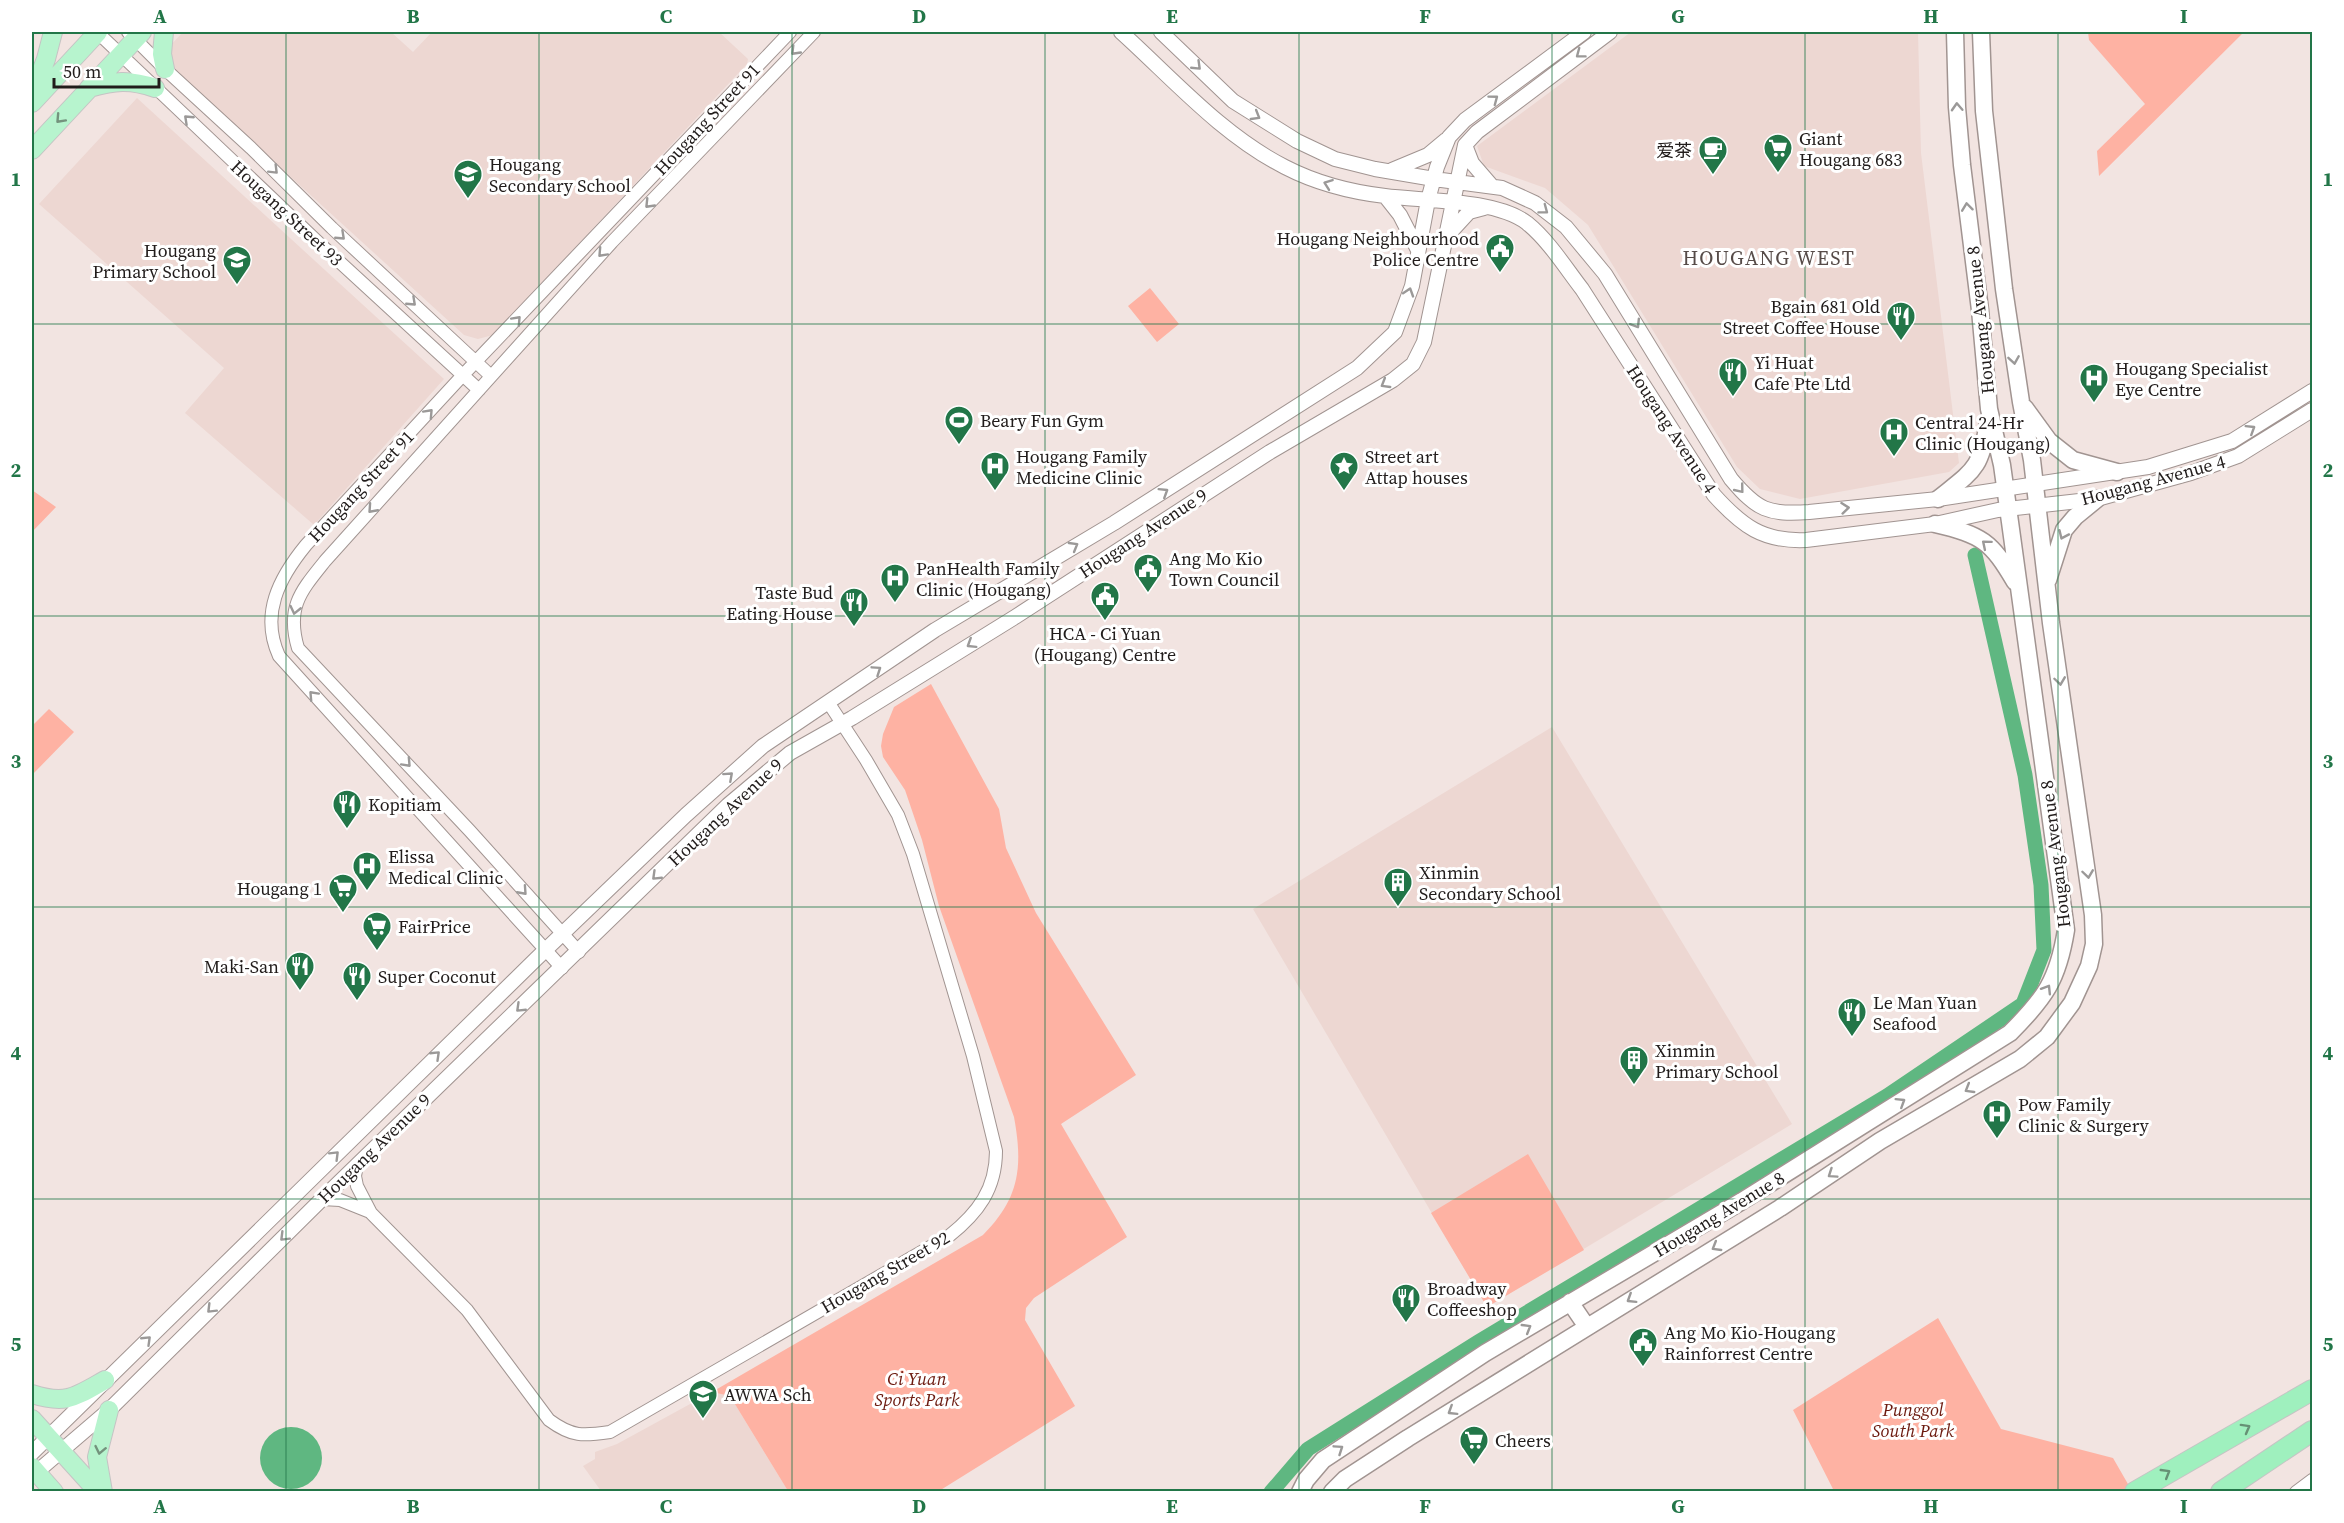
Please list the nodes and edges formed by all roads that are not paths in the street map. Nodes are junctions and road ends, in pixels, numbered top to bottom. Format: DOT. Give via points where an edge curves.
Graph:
graph roads {
  1 [pos="53,32"];
  2 [pos="97,32"];
  3 [pos="164,32"];
  4 [pos="790,32"];
  5 [pos="814,32"];
  6 [pos="1121,32"];
  7 [pos="1161,32"];
  8 [pos="1584,32"];
  9 [pos="1610,32"];
  10 [pos="1955,32"];
  11 [pos="1981,32"];
  12 [pos="135,34"];
  13 [pos="120,54"];
  14 [pos="165,69"];
  15 [pos="89,88"];
  16 [pos="155,88"];
  17 [pos="32,98"];
  18 [pos="32,103"];
  19 [pos="1449,137"];
  20 [pos="1465,145"];
  21 [pos="32,150"];
  22 [pos="1389,171"];
  23 [pos="1434,179"];
  24 [pos="1456,182"];
  25 [pos="1491,185"];
  26 [pos="1385,196"];
  27 [pos="1428,200"];
  28 [pos="1452,201"];
  29 [pos="1485,207"];
  30 [pos="1445,239"];
  31 [pos="1418,250"];
  32 [pos="476,362"];
  33 [pos="463,375"];
  34 [pos="491,376"];
  35 [pos="479,390"];
  36 [pos="2313,391"];
  37 [pos="2021,402"];
  38 [pos="1989,409"];
  39 [pos="2313,410"];
  40 [pos="394,450"];
  41 [pos="411,466"];
  42 [pos="2116,472"];
  43 [pos="2035,484"];
  44 [pos="2005,489"];
  45 [pos="1938,499"];
  46 [pos="2097,499"];
  47 [pos="2037,506"];
  48 [pos="2008,509"];
  49 [pos="1935,524"];
  50 [pos="2047,583"];
  51 [pos="2019,588"];
  52 [pos="828,702"];
  53 [pos="842,723"];
  54 [pos="562,933"];
  55 [pos="545,950"];
  56 [pos="579,952"];
  57 [pos="562,968"];
  58 [pos="357,1166"];
  59 [pos="322,1199"];
  60 [pos="1742,1201"];
  61 [pos="371,1213"];
  62 [pos="1757,1222"];
  63 [pos="1570,1302"];
  64 [pos="1587,1327"];
  65 [pos="105,1380"];
  66 [pos="2313,1389"];
  67 [pos="32,1394"];
  68 [pos="109,1410"];
  69 [pos="32,1419"];
  70 [pos="2313,1431"];
  71 [pos="54,1444"];
  72 [pos="32,1453"];
  73 [pos="33,1471"];
  74 [pos="2313,1480"];
  75 [pos="54,1491"];
  76 [pos="98,1491"];
  77 [pos="103,1491"];
  78 [pos="1300,1491"];
  79 [pos="1332,1491"];
  80 [pos="2135,1491"];
  81 [pos="2221,1491"];
  82 [pos="2298,1491"];
  1 -- 17 [label="main road"];
  2 -- 13 [label="street, Hougang Street 93"];
  2 -- 18 [label="main road"];
  3 -- 14 [label="main road"];
  32 -- 4 [label="street, Hougang Street 91, one-way"];
  5 -- 34 [label="street, Hougang Street 91, one-way" via="612,242"];
  26 -- 6 [label="street, Hougang Avenue 4, one-way" via="1336,187 1296,172 1240,140"];
  7 -- 22 [label="street, Hougang Avenue 4, one-way" via="1233,101 1251,113 1335,159"];
  19 -- 8 [label="street, one-way" via="1465,120"];
  9 -- 20 [label="street, one-way"];
  38 -- 10 [label="main road, Hougang Avenue 8, one-way" via="1961,156"];
  11 -- 37 [label="main road, Hougang Avenue 8, one-way" via="1984,111"];
  12 -- 13 [label="main road"];
  12 -- 14 [label="street, Hougang Street 93"];
  13 -- 15 [label="main road"];
  13 -- 16 [label="street, Hougang Street 93"];
  14 -- 32 [label="street, Hougang Street 93, one-way"];
  15 -- 16 [label="main road" via="114,81"];
  15 -- 21 [label="main road, one-way"];
  33 -- 16 [label="street, Hougang Street 93, one-way"];
  19 -- 22 [label="street" via="1428,155"];
  19 -- 23 [label="street, Hougang Avenue 9"];
  20 -- 24 [label="street, Hougang Avenue 9"];
  20 -- 25 [label="street" via="1472,163"];
  22 -- 23 [label="street, Hougang Avenue 4"];
  23 -- 24 [label="street, Hougang Avenue 4"];
  23 -- 27 [label="street, Hougang Avenue 9"];
  24 -- 25 [label="street, Hougang Avenue 4"];
  24 -- 28 [label="street, Hougang Avenue 9"];
  25 -- 45 [label="street, Hougang Avenue 4, one-way" via="1535,202 1566,227 1592,256 1731,479 1748,499 1767,510 1787,514"];
  26 -- 27 [label="street, Hougang Avenue 4"];
  26 -- 31 [label="street" via="1400,214"];
  27 -- 28 [label="street, Hougang Avenue 4"];
  27 -- 31 [label="street, Hougang Avenue 9"];
  28 -- 29 [label="street, Hougang Avenue 4"];
  28 -- 30 [label="street, Hougang Avenue 9"];
  29 -- 30 [label="street" via="1469,212"];
  29 -- 49 [label="street, Hougang Avenue 4" via="1525,222 1561,260 1714,495 1736,519 1758,533 1788,541"];
  30 -- 53 [label="street, Hougang Avenue 9, one-way" via="1424,342 1413,364"];
  52 -- 31 [label="street, Hougang Avenue 9, one-way" via="935,630 1114,523 1357,368 1395,332 1412,286"];
  32 -- 33 [label="street, Hougang Street 91"];
  32 -- 34 [label="street, Hougang Street 93"];
  33 -- 35 [label="street, Hougang Street 93"];
  40 -- 33 [label="street, Hougang Street 91, one-way"];
  34 -- 35 [label="street, Hougang Street 91"];
  35 -- 41 [label="street, Hougang Street 91"];
  42 -- 36 [label="street, Hougang Avenue 4, one-way" via="2148,467 2232,441"];
  37 -- 42 [label="main road" via="2049,441 2073,460"];
  37 -- 43 [label="main road, Hougang Avenue 8"];
  38 -- 44 [label="main road, Hougang Avenue 8"];
  38 -- 45 [label="main road" via="1984,447 1974,471"];
  39 -- 46 [label="street, Hougang Avenue 4" via="2238,456"];
  40 -- 41 [label="street"];
  55 -- 40 [label="street, Hougang Street 91, one-way" via="295,676 274,645 272,610 286,569"];
  41 -- 54 [label="street, Hougang Street 91, one-way" via="301,592 293,613 298,648"];
  42 -- 43 [label="street, Hougang Avenue 4"];
  43 -- 44 [label="street, Hougang Avenue 4"];
  43 -- 47 [label="main road, Hougang Avenue 8"];
  44 -- 45 [label="street, Hougang Avenue 4"];
  44 -- 48 [label="main road, Hougang Avenue 8"];
  46 -- 47 [label="street, Hougang Avenue 4"];
  46 -- 50 [label="main road, one-way" via="2064,530"];
  47 -- 48 [label="street, Hougang Avenue 4"];
  47 -- 50 [label="main road, Hougang Avenue 8"];
  48 -- 49 [label="street, Hougang Avenue 4"];
  48 -- 51 [label="main road, Hougang Avenue 8"];
  51 -- 49 [label="main road, one-way" via="2001,558 1984,540"];
  50 -- 62 [label="main road, Hougang Avenue 8, one-way" via="2093,915 2094,944 2085,975 2072,1003 2047,1037 2020,1059 1880,1141"];
  60 -- 51 [label="main road, Hougang Avenue 8, one-way" via="2010,1033 2037,1005 2054,978 2066,930"];
  52 -- 53 [label="street, Hougang Street 92"];
  54 -- 52 [label="street, Hougang Avenue 9, one-way" via="728,776 786,729"];
  53 -- 56 [label="street, Hougang Avenue 9, one-way" via="766,771"];
  53 -- 61 [label="street, Hougang Street 92" via="898,815 973,1056 996,1159 987,1195 971,1217 949,1236 610,1432 584,1436 549,1420 467,1310"];
  54 -- 55 [label="street, Hougang Avenue 9"];
  54 -- 56 [label="street, Hougang Street 91"];
  55 -- 57 [label="street, Hougang Street 91"];
  65 -- 55 [label="street, Hougang Avenue 9, one-way"];
  56 -- 57 [label="street, Hougang Avenue 9"];
  57 -- 58 [label="street, Hougang Avenue 9, one-way"];
  58 -- 59 [label="street, Hougang Avenue 9"];
  58 -- 61 [label="street, Hougang Street 92" via="357,1186"];
  59 -- 61 [label="street, Hougang Street 92" via="340,1200"];
  59 -- 68 [label="street, Hougang Avenue 9, one-way"];
  60 -- 62 [label="main road"];
  60 -- 63 [label="main road, Hougang Avenue 8"];
  62 -- 64 [label="main road, Hougang Avenue 8, one-way"];
  63 -- 64 [label="main road"];
  78 -- 63 [label="main road, Hougang Avenue 8, one-way" via="1323,1460"];
  64 -- 79 [label="main road, Hougang Avenue 8, one-way" via="1408,1438"];
  65 -- 67 [label="main road" via="71,1399 51,1400"];
  65 -- 71 [label="street, Hougang Avenue 9"];
  80 -- 66 [label="highway, one-way"];
  68 -- 71 [label="street, Hougang Avenue 9"];
  68 -- 77 [label="main road, one-way" via="97,1457"];
  69 -- 71 [label="main road"];
  70 -- 81 [label="highway"];
  71 -- 72 [label="street, Hougang Avenue 9"];
  71 -- 73 [label="street, Hougang Avenue 9"];
  71 -- 76 [label="main road"];
  73 -- 75 [label="main road"];
  74 -- 82 [label="street"];
}
